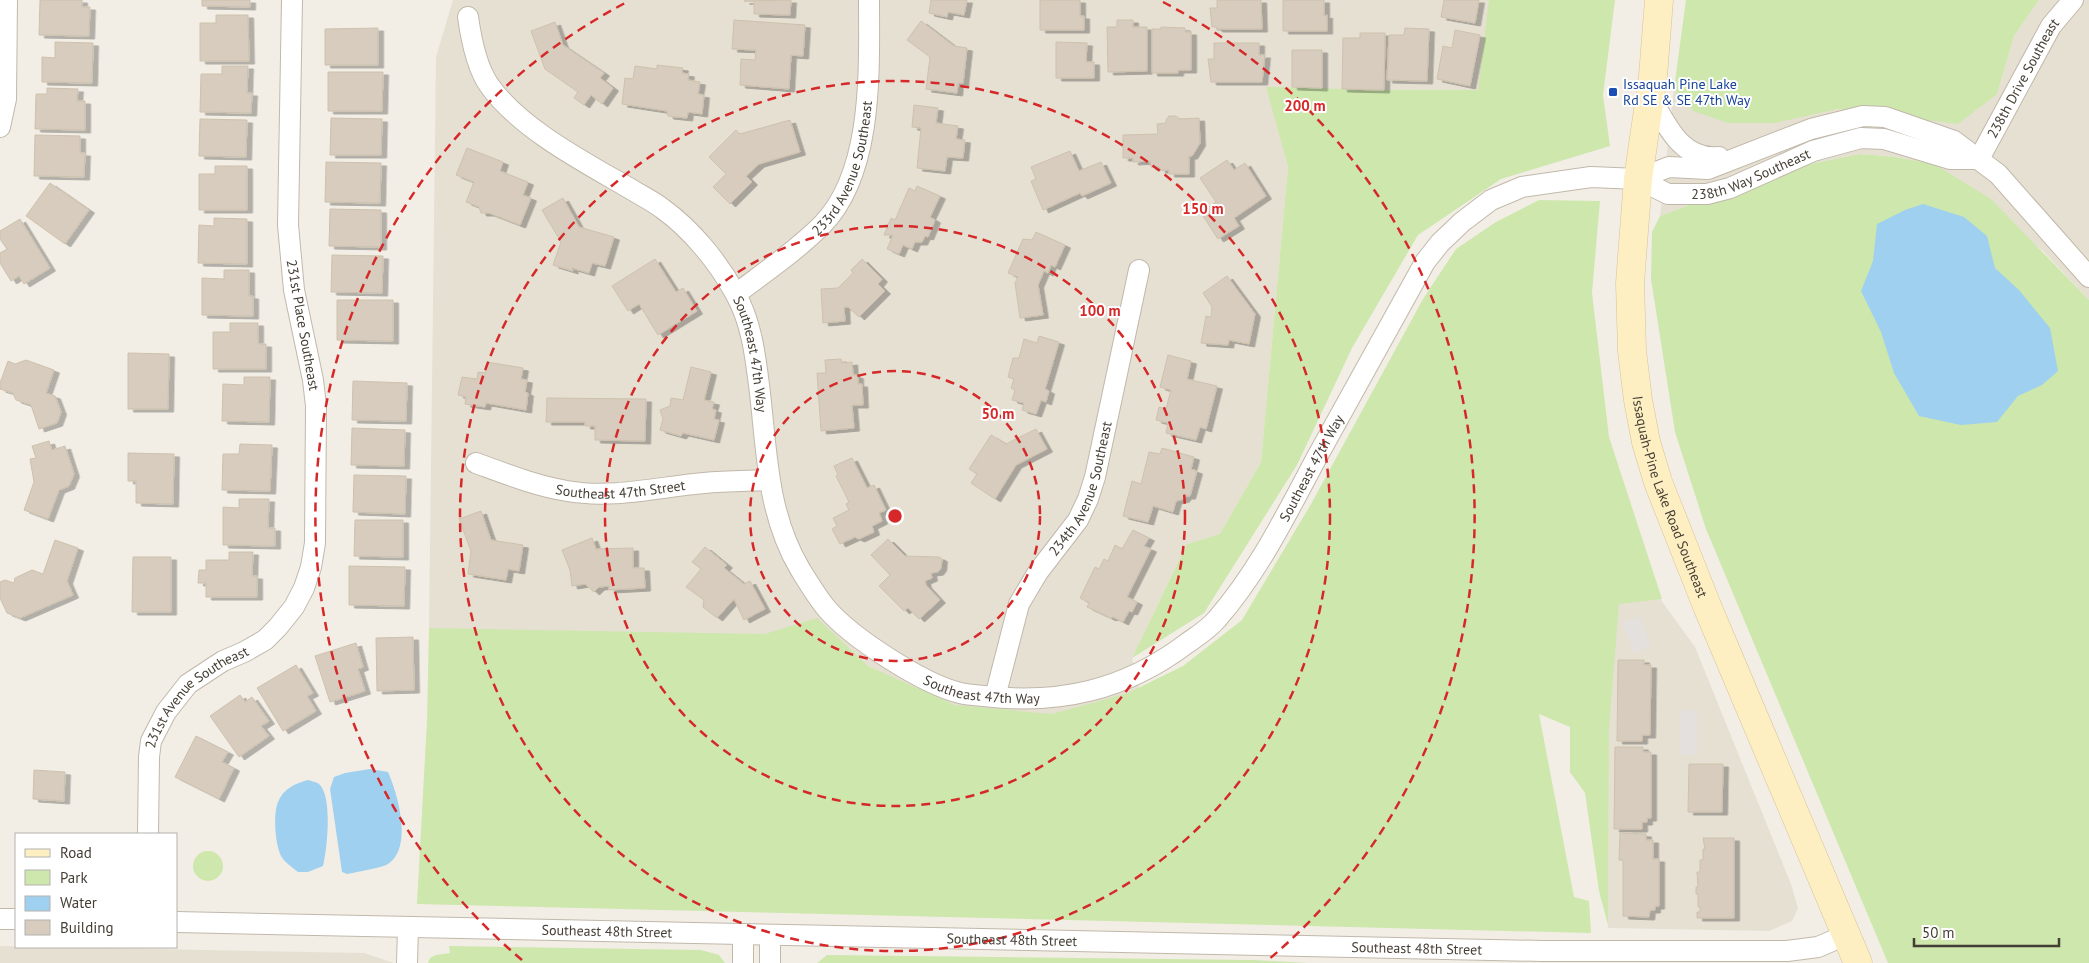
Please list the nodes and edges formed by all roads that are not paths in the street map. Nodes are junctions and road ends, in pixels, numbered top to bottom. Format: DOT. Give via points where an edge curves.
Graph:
graph roads {
  1 [pos="7,0"];
  2 [pos="292,0"];
  3 [pos="869,0"];
  4 [pos="1659,0"];
  5 [pos="2072,0"];
  6 [pos="468,18"];
  7 [pos="1650,96"];
  8 [pos="0,127"];
  9 [pos="1751,154"];
  10 [pos="1979,159"];
  11 [pos="1638,179"];
  12 [pos="1140,270"];
  13 [pos="2089,277"];
  14 [pos="736,294"];
  15 [pos="476,464"];
  16 [pos="769,480"];
  17 [pos="304,588"];
  18 [pos="995,697"];
  19 [pos="148,833"];
  20 [pos="0,918"];
  21 [pos="15,919"];
  22 [pos="178,922"];
  23 [pos="408,928"];
  24 [pos="743,934"];
  25 [pos="770,935"];
  26 [pos="1846,935"];
  27 [pos="1622,957"];
  28 [pos="407,963"];
  29 [pos="743,963"];
  30 [pos="770,963"];
  31 [pos="1858,963"];
  1 -- 8 [label="street" via="6,99"];
  2 -- 17 [label="street, 231st Place Southeast" via="288,225 294,290 316,406 315,543 312,567"];
  3 -- 14 [label="street, 233rd Avenue Southeast" via="866,106 862,141 853,172 836,207 823,224"];
  4 -- 7 [label="main road, Issaquah-Pine Lake Road Southeast"];
  5 -- 10 [label="street, 238th Drive Southeast" via="2051,26"];
  6 -- 14 [label="street, Southeast 47th Way" via="472,42 486,82 507,107 577,157 663,208 712,258"];
  7 -- 9 [label="street, 238th Way Southeast" via="1678,143 1693,154 1712,158"];
  7 -- 11 [label="main road, Issaquah-Pine Lake Road Southeast"];
  9 -- 10 [label="street, 238th Way Southeast" via="1811,129 1870,116 1885,117 1954,141"];
  9 -- 11 [label="street, 238th Way Southeast" via="1708,169 1669,167"];
  10 -- 11 [label="street, 238th Way Southeast" via="1950,159 1884,139 1861,138 1813,151 1730,188 1707,194 1668,194"];
  10 -- 13 [label="street, 238th Way Southeast" via="2003,180"];
  11 -- 18 [label="street, Southeast 47th Way" via="1591,177 1522,187 1491,200 1440,243 1425,262 1255,570 1214,623 1169,657 1094,691 1062,698"];
  11 -- 26 [label="main road, Issaquah-Pine Lake Road Southeast" via="1630,283 1631,322 1636,390 1646,442 1658,482 1707,606"];
  12 -- 18 [label="street, 234th Avenue Southeast" via="1088,499 1078,520 1038,572 1019,604"];
  14 -- 16 [label="street, Southeast 47th Way" via="749,326 756,358"];
  15 -- 16 [label="street, Southeast 47th Street" via="568,492 596,494"];
  16 -- 18 [label="street, Southeast 47th Way" via="785,538 800,569 828,609 862,640 933,683 961,693"];
  17 -- 19 [label="street, 231st Avenue Southeast" via="291,611 265,640 206,671 173,701 151,741"];
  20 -- 21 [label="street"];
  22 -- 23 [label="street, Southeast 48th Street"];
  23 -- 24 [label="street, Southeast 48th Street"];
  23 -- 28 [label="street"];
  24 -- 25 [label="street, Southeast 48th Street"];
  24 -- 29 [label="street"];
  25 -- 27 [label="street, Southeast 48th Street" via="1543,951"];
  25 -- 30 [label="street"];
  26 -- 27 [label="street, Southeast 48th Street" via="1818,947 1787,951"];
  26 -- 31 [label="main road, Issaquah-Pine Lake Road Southeast"];
}
